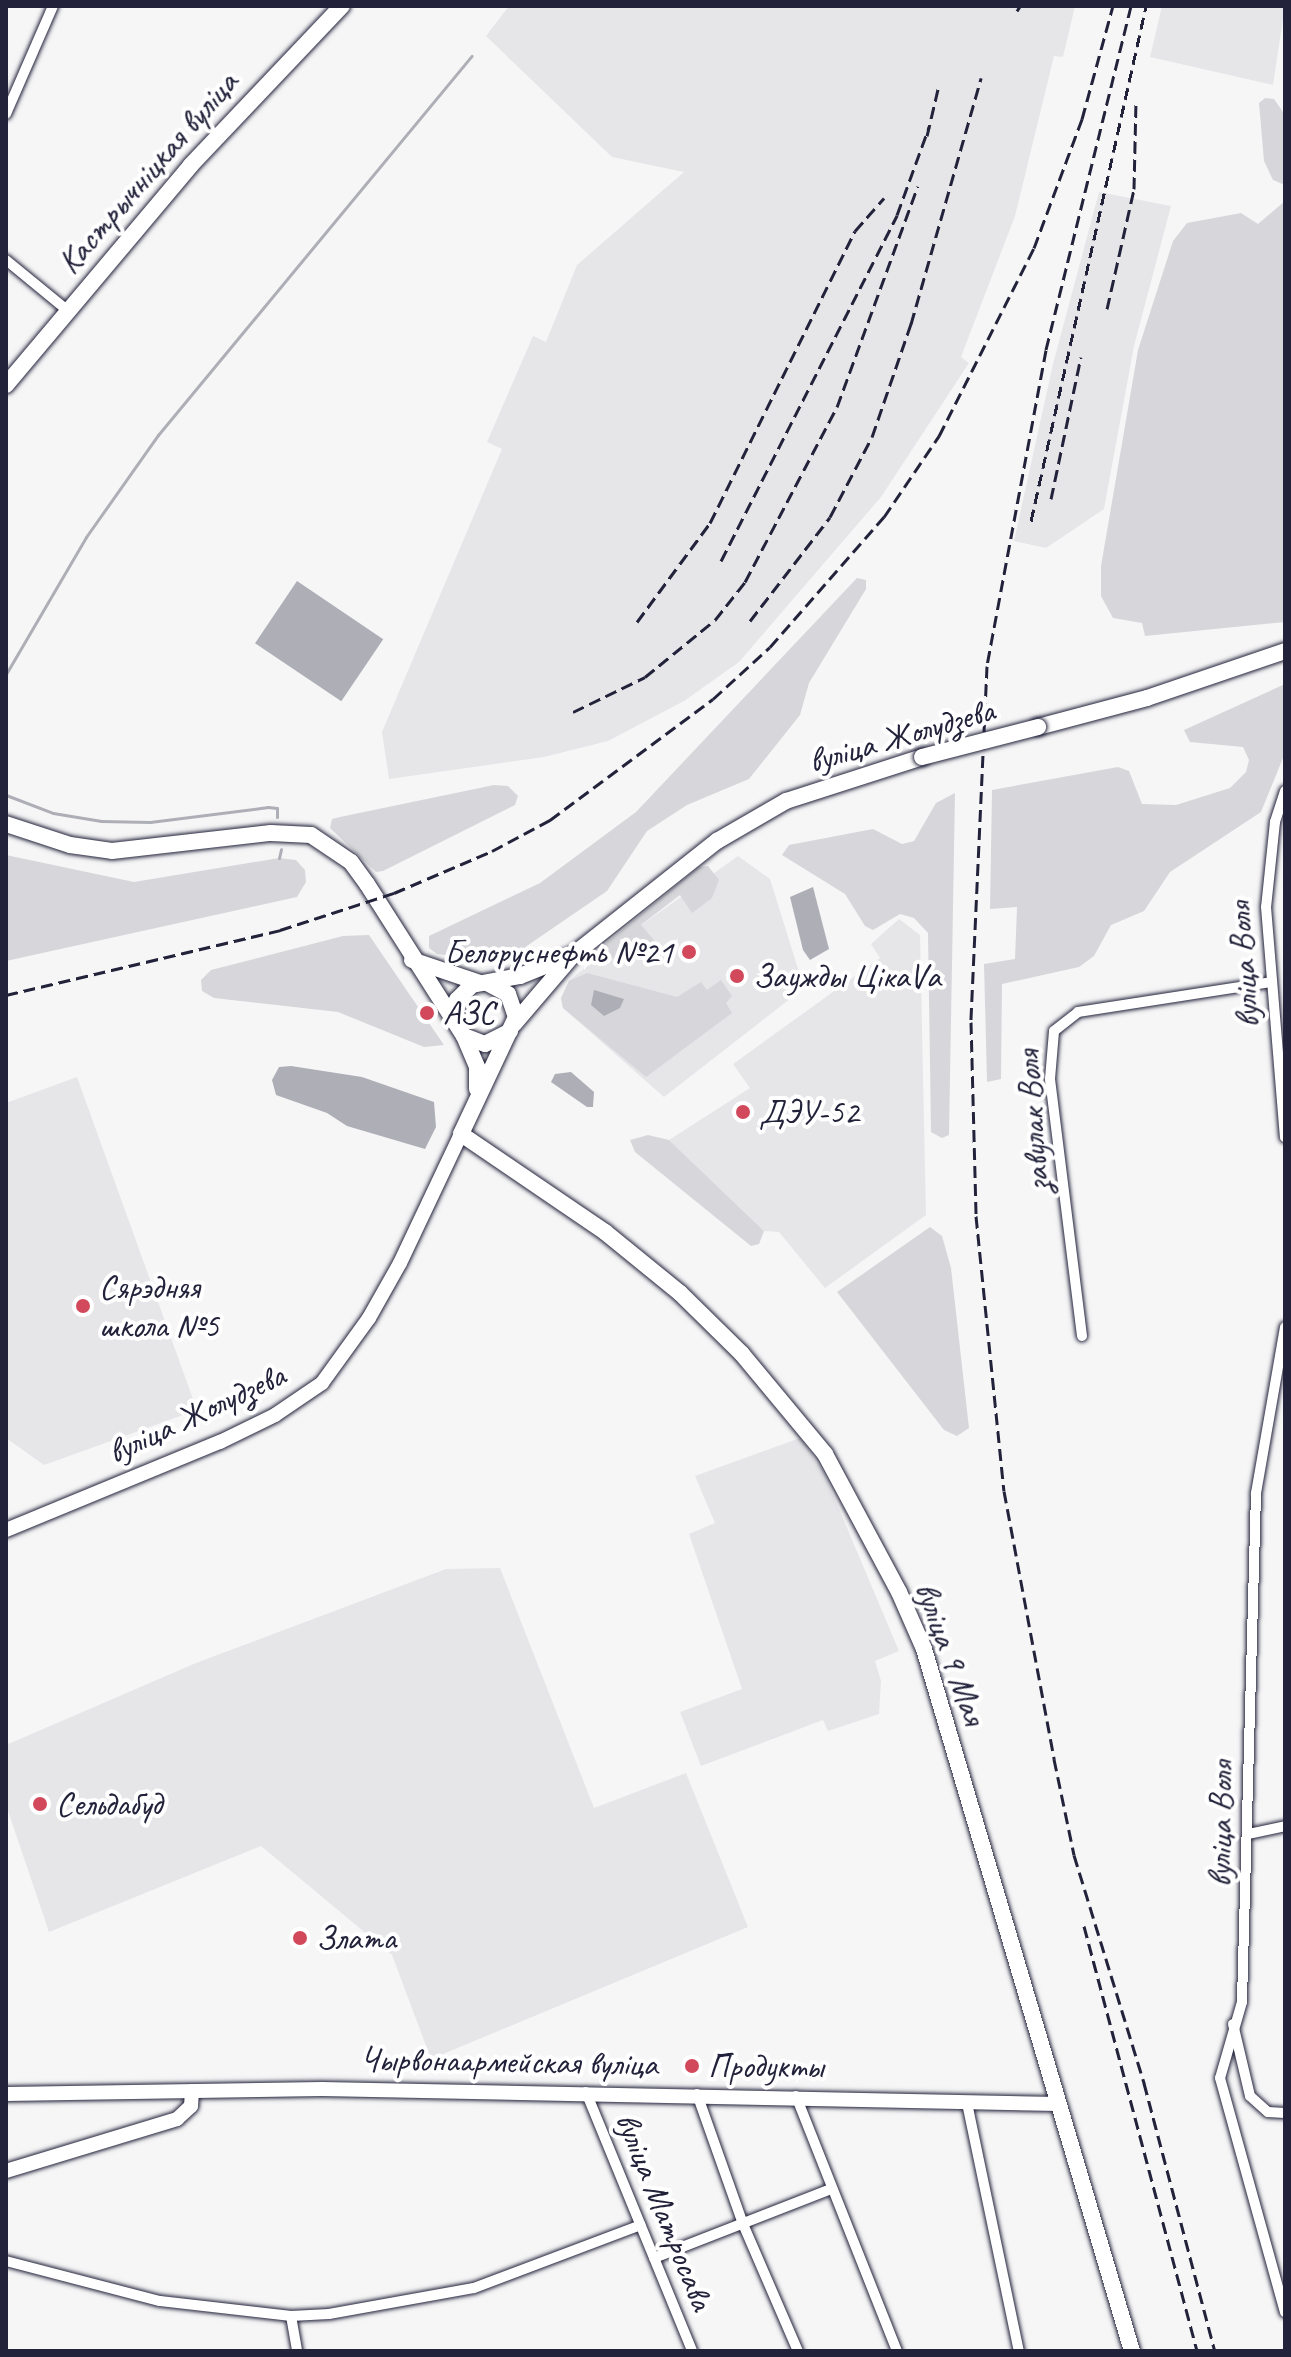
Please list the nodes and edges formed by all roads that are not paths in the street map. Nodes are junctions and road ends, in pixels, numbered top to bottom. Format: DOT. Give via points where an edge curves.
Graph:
graph roads {
  1 [pos="53,6"];
  2 [pos="342,6"];
  3 [pos="6,114"];
  4 [pos="6,260"];
  5 [pos="67,310"];
  6 [pos="6,385"];
  7 [pos="1285,651"];
  8 [pos="1285,791"];
  9 [pos="6,824"];
  10 [pos="573,955"];
  11 [pos="412,960"];
  12 [pos="1271,982"];
  13 [pos="483,983"];
  14 [pos="512,1027"];
  15 [pos="459,1029"];
  16 [pos="476,1095"];
  17 [pos="461,1134"];
  18 [pos="1285,1137"];
  19 [pos="1285,1327"];
  20 [pos="1082,1336"];
  21 [pos="6,1530"];
  22 [pos="1285,1826"];
  23 [pos="1248,1834"];
  24 [pos="1233,2024"];
  25 [pos="192,2091"];
  26 [pos="586,2092"];
  27 [pos="6,2094"];
  28 [pos="697,2094"];
  29 [pos="795,2095"];
  30 [pos="967,2103"];
  31 [pos="1058,2104"];
  32 [pos="1285,2113"];
  33 [pos="6,2171"];
  34 [pos="831,2189"];
  35 [pos="743,2224"];
  36 [pos="641,2225"];
  37 [pos="654,2258"];
  38 [pos="6,2261"];
  39 [pos="1285,2312"];
  40 [pos="291,2316"];
  41 [pos="297,2351"];
  42 [pos="692,2351"];
  43 [pos="798,2351"];
  44 [pos="897,2351"];
  45 [pos="1019,2351"];
  46 [pos="1132,2351"];
  1 -- 3 [label="street"];
  2 -- 5 [label="main road, Кастрычніцкая вуліца" via="229,123"];
  4 -- 5 [label="street"];
  5 -- 6 [label="main road, Кастрычніцкая вуліца"];
  7 -- 10 [label="main road, вуліца Жолудзева, bridge" via="1147,698 922,757 786,801 717,841"];
  8 -- 12 [label="street, вуліца Воля" via="1266,871"];
  9 -- 11 [label="main road" via="70,845 112,851 271,833 311,835 351,862"];
  10 -- 13 [label="main road"];
  10 -- 14 [label="main road"];
  11 -- 13 [label="main road"];
  11 -- 15 [label="main road"];
  12 -- 18 [label="street, вуліца Воля"];
  12 -- 20 [label="street, завулак Воля" via="1078,1012 1054,1031 1050,1079"];
  13 -- 14 [label="main road" via="508,994 515,1008"];
  13 -- 15 [label="main road" via="461,994"];
  14 -- 15 [label="main road" via="485,1044"];
  14 -- 16 [label="main road"];
  15 -- 16 [label="main road" via="477,1067"];
  16 -- 17 [label="main road"];
  17 -- 21 [label="street, вуліца Жолудзева" via="400,1263 322,1383 275,1415 220,1442"];
  17 -- 31 [label="main road, вуліца 9 Мая" via="605,1232 680,1293 742,1354 825,1454 861,1513 924,1649"];
  19 -- 23 [label="street, вуліца Воля" via="1256,1493"];
  22 -- 23 [label="street"];
  23 -- 24 [label="street, вуліца Воля" via="1242,2002"];
  24 -- 32 [label="street" via="1250,2096 1268,2112"];
  24 -- 39 [label="street, вуліца Воля" via="1220,2078"];
  25 -- 26 [label="street, Чырвонаармейская вуліца"];
  25 -- 27 [label="street, Чырвонаармейская вуліца"];
  25 -- 33 [label="street" via="191,2106 177,2119"];
  26 -- 28 [label="street, Чырвонаармейская вуліца"];
  26 -- 36 [label="street, вуліца Матросава"];
  28 -- 29 [label="street, Чырвонаармейская вуліца"];
  28 -- 35 [label="street"];
  29 -- 30 [label="street, Чырвонаармейская вуліца"];
  29 -- 34 [label="street"];
  30 -- 31 [label="street, Чырвонаармейская вуліца"];
  30 -- 45 [label="street"];
  31 -- 46 [label="main road, вуліца 9 Мая"];
  34 -- 35 [label="street"];
  34 -- 44 [label="street"];
  35 -- 37 [label="street"];
  35 -- 43 [label="street"];
  36 -- 37 [label="street, вуліца Матросава"];
  36 -- 40 [label="street" via="474,2288"];
  37 -- 42 [label="street, вуліца Матросава"];
  38 -- 40 [label="street" via="160,2301"];
  40 -- 41 [label="street"];
}
